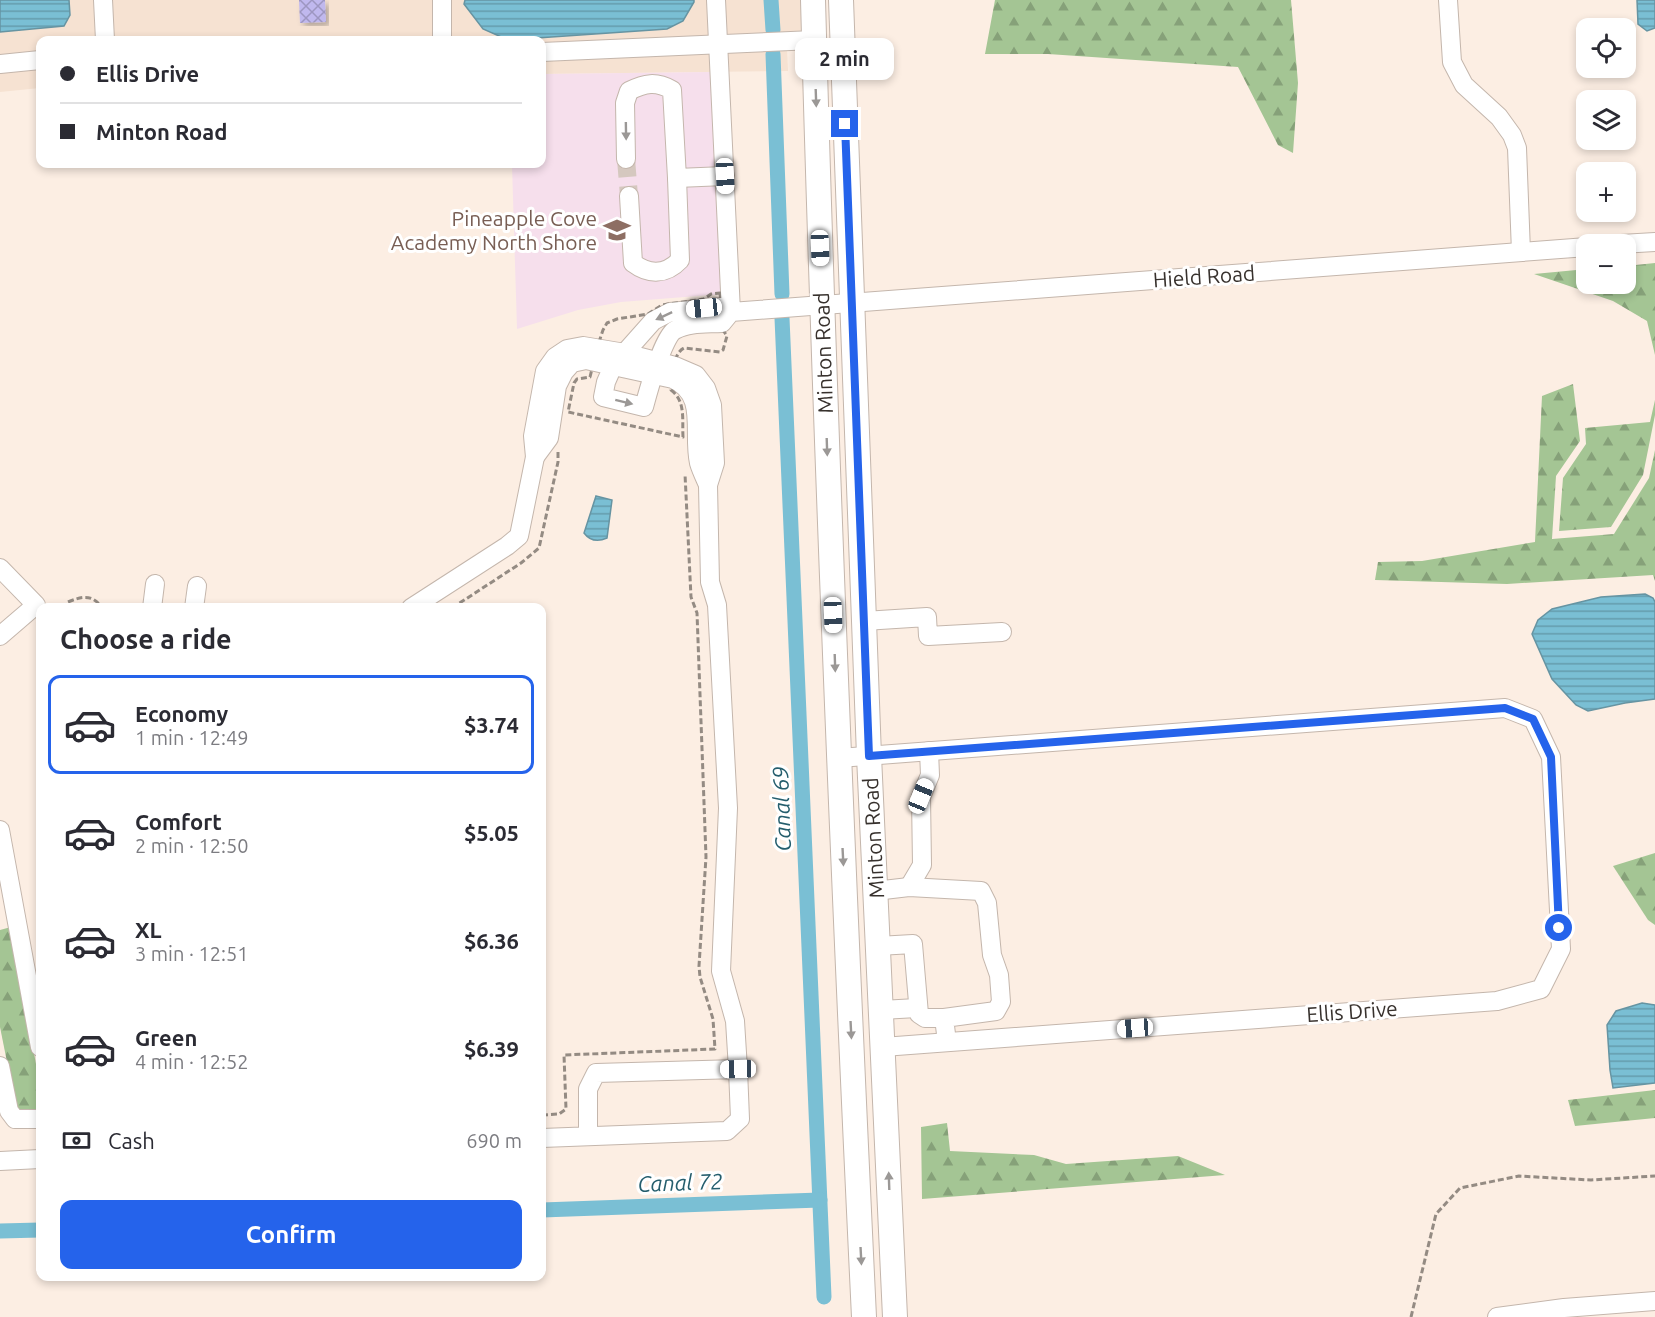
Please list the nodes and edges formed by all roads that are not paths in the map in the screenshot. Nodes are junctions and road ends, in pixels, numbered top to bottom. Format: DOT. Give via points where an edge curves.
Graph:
graph roads {
  1 [pos="103,0"];
  2 [pos="442,0"];
  3 [pos="716,0"];
  4 [pos="813,0"];
  5 [pos="841,0"];
  6 [pos="1448,0"];
  7 [pos="105,36"];
  8 [pos="442,36"];
  9 [pos="814,40"];
  10 [pos="718,45"];
  11 [pos="546,52"];
  12 [pos="36,60"];
  13 [pos="0,64"];
  14 [pos="845,144"];
  15 [pos="626,159"];
  16 [pos="725,176"];
  17 [pos="677,178"];
  18 [pos="629,196"];
  19 [pos="1655,242"];
  20 [pos="1636,243"];
  21 [pos="1576,248"];
  22 [pos="1521,252"];
  23 [pos="851,302"];
  24 [pos="821,304"];
  25 [pos="731,312"];
  26 [pos="619,360"];
  27 [pos="656,369"];
  28 [pos="0,568"];
  29 [pos="155,584"];
  30 [pos="196,586"];
  31 [pos="153,603"];
  32 [pos="194,603"];
  33 [pos="419,603"];
  34 [pos="864,621"];
  35 [pos="1002,632"];
  36 [pos="0,635"];
  37 [pos="929,751"];
  38 [pos="869,756"];
  39 [pos="839,758"];
  40 [pos="0,830"];
  41 [pos="922,865"];
  42 [pos="909,887"];
  43 [pos="936,889"];
  44 [pos="875,891"];
  45 [pos="8,919"];
  46 [pos="878,946"];
  47 [pos="917,1008"];
  48 [pos="881,1010"];
  49 [pos="944,1018"];
  50 [pos="36,1031"];
  51 [pos="947,1042"];
  52 [pos="883,1047"];
  53 [pos="0,1066"];
  54 [pos="738,1069"];
  55 [pos="36,1119"];
  56 [pos="588,1136"];
  57 [pos="546,1138"];
  58 [pos="36,1159"];
  59 [pos="0,1161"];
  60 [pos="1655,1301"];
  61 [pos="864,1317"];
  62 [pos="895,1317"];
  63 [pos="1497,1317"];
  1 -- 7 [label="street"];
  2 -- 8 [label="street"];
  3 -- 10 [label="street"];
  4 -- 9 [label="main road, Minton Road"];
  5 -- 14 [label="main road, Minton Road"];
  6 -- 22 [label="street" via="1452,62 1464,85 1499,117 1518,148"];
  9 -- 10 [label="street"];
  9 -- 14 [label="main road" via="831,70 833,113"];
  9 -- 24 [label="main road, Minton Road, one-way"];
  10 -- 11 [label="street"];
  10 -- 16 [label="street"];
  12 -- 13 [label="street"];
  14 -- 23 [label="main road, Minton Road"];
  17 -- 15 [label="street, one-way" via="672,90 660,83 642,84 629,91 625,103"];
  16 -- 17 [label="street"];
  16 -- 25 [label="street"];
  17 -- 18 [label="street" via="680,260 671,269 657,273 633,263"];
  19 -- 20 [label="street"];
  21 -- 22 [label="street, Hield Road"];
  22 -- 23 [label="street, Hield Road"];
  23 -- 24 [label="street, Hield Road"];
  23 -- 34 [label="main road, Minton Road"];
  24 -- 25 [label="street, Hield Road"];
  24 -- 39 [label="main road, Minton Road, one-way"];
  25 -- 26 [label="street, one-way" via="721,307 670,312 653,321"];
  25 -- 27 [label="street" via="722,323 690,325 669,334"];
  26 -- 27 [label="street"];
  26 -- 27 [label="street, one-way" via="606,382 603,397 644,407"];
  26 -- 33 [label="street" via="583,346 567,348 555,357 545,371 544,418 533,436 535,457 519,536"];
  27 -- 54 [label="street" via="692,393 699,463 708,485 710,582 717,605 728,808 721,971 735,1021"];
  28 -- 36 [label="street" via="36,605"];
  29 -- 31 [label="street"];
  30 -- 32 [label="street"];
  34 -- 35 [label="street" via="927,617 928,636"];
  34 -- 38 [label="main road, Minton Road"];
  37 -- 38 [label="street"];
  37 -- 41 [label="street" via="930,775 921,796"];
  37 -- 51 [label="street, Ellis Drive" via="1505,708 1533,719 1551,757 1561,949 1541,989 1497,1001"];
  38 -- 39 [label="street"];
  38 -- 44 [label="main road, Minton Road"];
  39 -- 61 [label="main road, Minton Road, one-way"];
  40 -- 45 [label="street"];
  41 -- 42 [label="street"];
  41 -- 43 [label="street"];
  42 -- 43 [label="street"];
  42 -- 44 [label="street"];
  43 -- 49 [label="street" via="981,891 987,903 1001,1002 996,1011"];
  44 -- 46 [label="main road, Minton Road"];
  45 -- 50 [label="street"];
  46 -- 47 [label="street" via="913,944"];
  46 -- 48 [label="main road, Minton Road"];
  47 -- 48 [label="street"];
  47 -- 49 [label="street" via="925,1018"];
  48 -- 52 [label="main road, Minton Road"];
  49 -- 51 [label="street"];
  51 -- 52 [label="street, Ellis Drive"];
  62 -- 52 [label="main road, Minton Road, one-way"];
  53 -- 55 [label="street" via="9,1111 15,1119"];
  54 -- 56 [label="street" via="740,1119 727,1131"];
  54 -- 56 [label="street" via="596,1073 588,1089"];
  56 -- 57 [label="street"];
  58 -- 59 [label="street"];
  60 -- 63 [label="street"];
}
